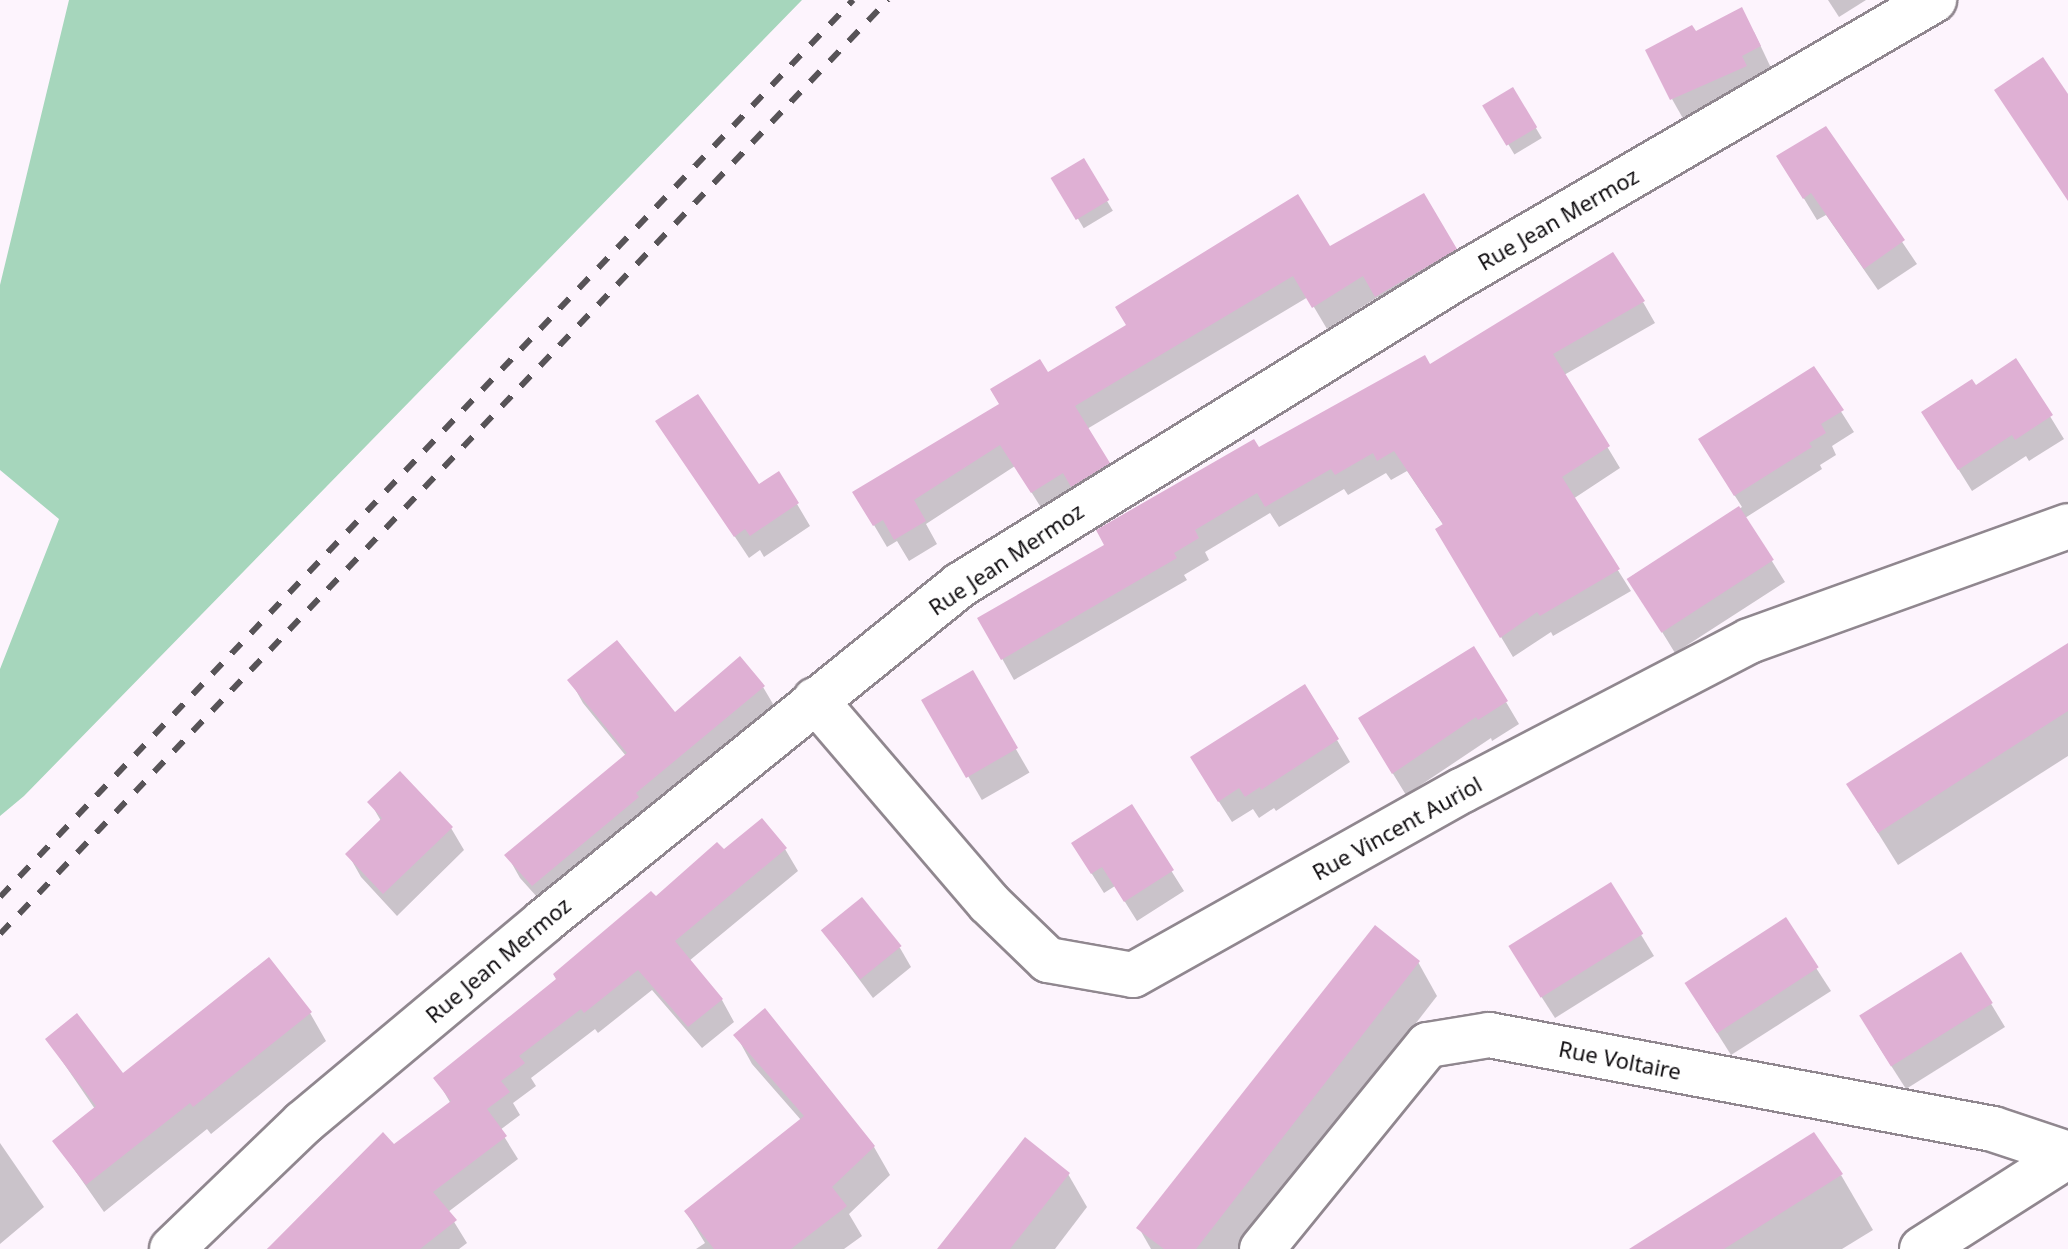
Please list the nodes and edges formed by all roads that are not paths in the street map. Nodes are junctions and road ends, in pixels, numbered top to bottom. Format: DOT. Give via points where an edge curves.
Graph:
graph roads {
  1 [pos="1934,0"];
  2 [pos="2068,526"];
  3 [pos="815,700"];
  4 [pos="2068,1155"];
  5 [pos="172,1249"];
  6 [pos="1262,1249"];
  7 [pos="1922,1249"];
  1 -- 3 [label="street, Rue Jean Mermoz" via="1458,277 1165,456 960,585"];
  2 -- 3 [label="street, Rue Vincent Auriol" via="1749,641 1463,790 1133,975 1048,960 989,903"];
  3 -- 5 [label="street, Rue Jean Mermoz" via="303,1123"];
  4 -- 6 [label="street, Rue Voltaire" via="1993,1129 1489,1035 1428,1045"];
  4 -- 7 [label="street"];
}
